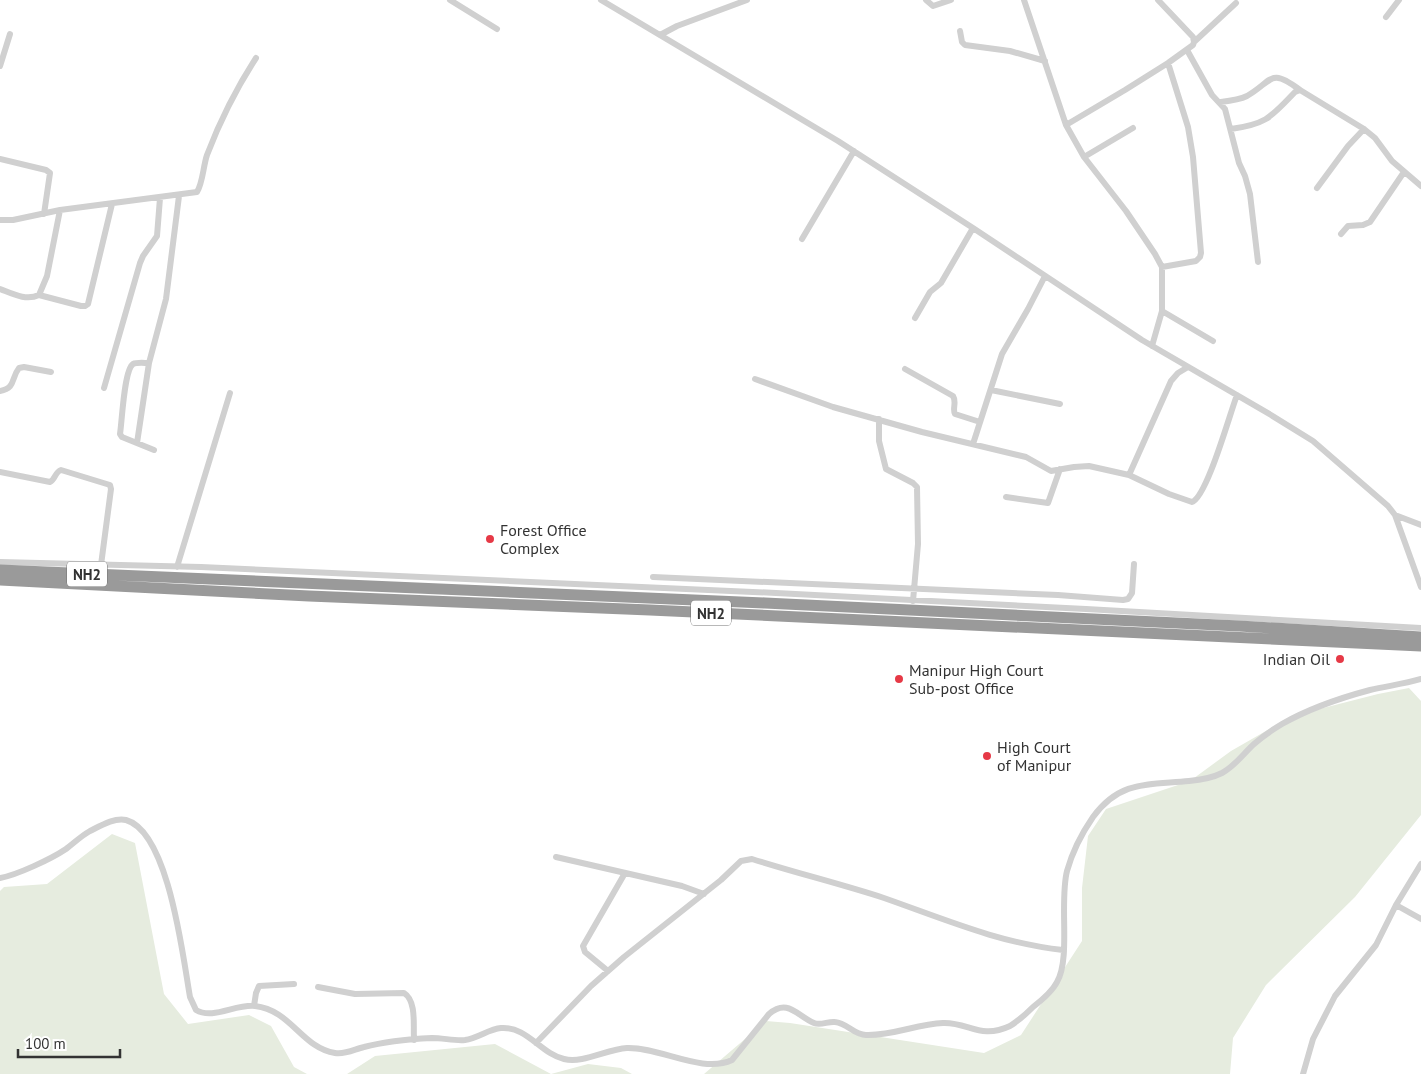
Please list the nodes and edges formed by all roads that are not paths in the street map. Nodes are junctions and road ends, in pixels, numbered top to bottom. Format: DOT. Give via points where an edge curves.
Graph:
graph roads {
  1 [pos="450,0"];
  2 [pos="601,0"];
  3 [pos="747,0"];
  4 [pos="926,0"];
  5 [pos="951,0"];
  6 [pos="1024,0"];
  7 [pos="1158,0"];
  8 [pos="1399,0"];
  9 [pos="1236,3"];
  10 [pos="1386,17"];
  11 [pos="497,29"];
  12 [pos="960,31"];
  13 [pos="10,34"];
  14 [pos="660,35"];
  15 [pos="1194,42"];
  16 [pos="1187,50"];
  17 [pos="256,58"];
  18 [pos="1044,61"];
  19 [pos="1168,63"];
  20 [pos="0,66"];
  21 [pos="1300,90"];
  22 [pos="1220,102"];
  23 [pos="1066,125"];
  24 [pos="1133,128"];
  25 [pos="1232,129"];
  26 [pos="1364,129"];
  27 [pos="854,152"];
  28 [pos="1084,157"];
  29 [pos="0,159"];
  30 [pos="1404,172"];
  31 [pos="1421,186"];
  32 [pos="1317,188"];
  33 [pos="179,196"];
  34 [pos="160,198"];
  35 [pos="112,204"];
  36 [pos="60,210"];
  37 [pos="44,214"];
  38 [pos="0,220"];
  39 [pos="973,228"];
  40 [pos="1341,234"];
  41 [pos="802,239"];
  42 [pos="1258,262"];
  43 [pos="1162,267"];
  44 [pos="1045,276"];
  45 [pos="0,290"];
  46 [pos="39,295"];
  47 [pos="1162,311"];
  48 [pos="914,318"];
  49 [pos="1213,341"];
  50 [pos="1152,346"];
  51 [pos="149,363"];
  52 [pos="1188,367"];
  53 [pos="905,369"];
  54 [pos="51,372"];
  55 [pos="755,379"];
  56 [pos="104,388"];
  57 [pos="991,390"];
  58 [pos="0,392"];
  59 [pos="230,393"];
  60 [pos="1237,395"];
  61 [pos="1060,404"];
  62 [pos="879,419"];
  63 [pos="980,422"];
  64 [pos="137,443"];
  65 [pos="973,444"];
  66 [pos="154,450"];
  67 [pos="1060,469"];
  68 [pos="0,472"];
  69 [pos="1129,475"];
  70 [pos="1006,497"];
  71 [pos="1395,515"];
  72 [pos="1421,525"];
  73 [pos="0,562"];
  74 [pos="1134,564"];
  75 [pos="102,565"];
  76 [pos="177,567"];
  77 [pos="0,570"];
  78 [pos="653,577"];
  79 [pos="0,580"];
  80 [pos="1421,587"];
  81 [pos="914,590"];
  82 [pos="913,601"];
  83 [pos="1421,628"];
  84 [pos="1421,640"];
  85 [pos="1421,680"];
  86 [pos="556,857"];
  87 [pos="1421,864"];
  88 [pos="624,873"];
  89 [pos="0,878"];
  90 [pos="704,894"];
  91 [pos="1396,905"];
  92 [pos="1421,919"];
  93 [pos="1063,950"];
  94 [pos="608,971"];
  95 [pos="294,984"];
  96 [pos="318,987"];
  97 [pos="254,1006"];
  98 [pos="414,1040"];
  99 [pos="536,1043"];
  100 [pos="1303,1074"];
  1 -- 11 [label="street"];
  2 -- 14 [label="street"];
  3 -- 14 [label="street"];
  4 -- 5 [label="street" via="933,6"];
  6 -- 18 [label="street"];
  7 -- 15 [label="street"];
  8 -- 10 [label="street"];
  9 -- 15 [label="street"];
  12 -- 18 [label="street" via="965,46"];
  13 -- 20 [label="street"];
  14 -- 27 [label="street"];
  15 -- 16 [label="street"];
  16 -- 19 [label="street"];
  16 -- 22 [label="street" via="1212,95"];
  17 -- 33 [label="street" via="224,115 204,162 199,188 194,194"];
  18 -- 23 [label="street"];
  19 -- 23 [label="street"];
  19 -- 43 [label="street" via="1180,98 1193,157 1201,253 1196,261"];
  21 -- 22 [label="street" via="1285,79 1274,78 1245,97"];
  21 -- 25 [label="street" via="1267,119"];
  21 -- 26 [label="street"];
  22 -- 25 [label="street"];
  23 -- 28 [label="street"];
  24 -- 28 [label="street"];
  25 -- 42 [label="street" via="1250,194"];
  26 -- 30 [label="street"];
  26 -- 32 [label="street"];
  27 -- 39 [label="street"];
  27 -- 41 [label="street"];
  28 -- 43 [label="street" via="1126,211"];
  29 -- 37 [label="street" via="50,173"];
  30 -- 31 [label="street"];
  30 -- 40 [label="street" via="1370,222 1348,226"];
  33 -- 34 [label="street"];
  33 -- 51 [label="street" via="166,299"];
  34 -- 35 [label="street"];
  34 -- 56 [label="street" via="157,236 138,269"];
  35 -- 36 [label="street"];
  35 -- 46 [label="street" via="88,304 85,306"];
  36 -- 37 [label="street"];
  36 -- 46 [label="street" via="47,276"];
  37 -- 38 [label="street"];
  39 -- 44 [label="street"];
  39 -- 48 [label="street" via="941,283 930,292"];
  43 -- 47 [label="street"];
  44 -- 50 [label="street"];
  44 -- 57 [label="street" via="1002,354"];
  45 -- 46 [label="street" via="27,298"];
  47 -- 49 [label="street"];
  47 -- 50 [label="street"];
  50 -- 52 [label="street"];
  51 -- 64 [label="street"];
  51 -- 64 [label="street" via="133,364 128,377 120,436"];
  52 -- 60 [label="street"];
  52 -- 69 [label="street" via="1171,381"];
  53 -- 63 [label="street" via="953,396 955,414"];
  54 -- 58 [label="street" via="20,368 12,385"];
  55 -- 62 [label="street" via="833,407"];
  57 -- 61 [label="street"];
  57 -- 63 [label="street"];
  59 -- 76 [label="street"];
  60 -- 69 [label="street" via="1217,454 1195,501 1169,494"];
  60 -- 71 [label="street" via="1314,441"];
  62 -- 65 [label="street"];
  62 -- 81 [label="street" via="879,441 886,470 917,487 918,544"];
  63 -- 65 [label="street"];
  64 -- 66 [label="street"];
  65 -- 67 [label="street" via="1026,457 1051,470"];
  67 -- 69 [label="street" via="1089,466"];
  67 -- 70 [label="street" via="1048,503"];
  68 -- 75 [label="street" via="50,482 61,470 110,485"];
  71 -- 72 [label="street"];
  71 -- 80 [label="street"];
  73 -- 75 [label="street"];
  74 -- 81 [label="street" via="1132,593 1128,599 1122,600"];
  75 -- 76 [label="street"];
  76 -- 82 [label="street"];
  77 -- 84 [label="highway, NH2" via="766,603 1249,627"];
  78 -- 81 [label="street"];
  79 -- 84 [label="highway, NH2" via="309,596"];
  81 -- 82 [label="street"];
  82 -- 83 [label="street"];
  85 -- 93 [label="street" via="1336,699 1283,723 1222,774 1128,788 1113,796 1093,817 1075,849 1067,872"];
  86 -- 88 [label="street"];
  87 -- 91 [label="street"];
  88 -- 90 [label="street"];
  88 -- 94 [label="street" via="583,946 585,952"];
  89 -- 97 [label="street" via="58,854 103,825 120,820 136,825 150,840 158,856 172,898 194,1007 200,1013 208,1014"];
  90 -- 93 [label="street" via="741,861 752,859 882,898 974,931"];
  90 -- 94 [label="street"];
  91 -- 92 [label="street"];
  91 -- 100 [label="street" via="1376,945 1326,1011 1313,1039"];
  93 -- 99 [label="street" via="1060,976 1050,992 1012,1024 993,1032 944,1023 863,1035 840,1023 814,1023 797,1012 781,1008 768,1014 732,1060 716,1066 683,1062 642,1049 627,1048 572,1060 562,1059"];
  94 -- 99 [label="street"];
  95 -- 97 [label="street" via="259,986"];
  96 -- 98 [label="street" via="355,994 404,993 412,1002"];
  97 -- 98 [label="street" via="281,1016 308,1040 334,1053"];
  98 -- 99 [label="street" via="466,1040 508,1028"];
}
